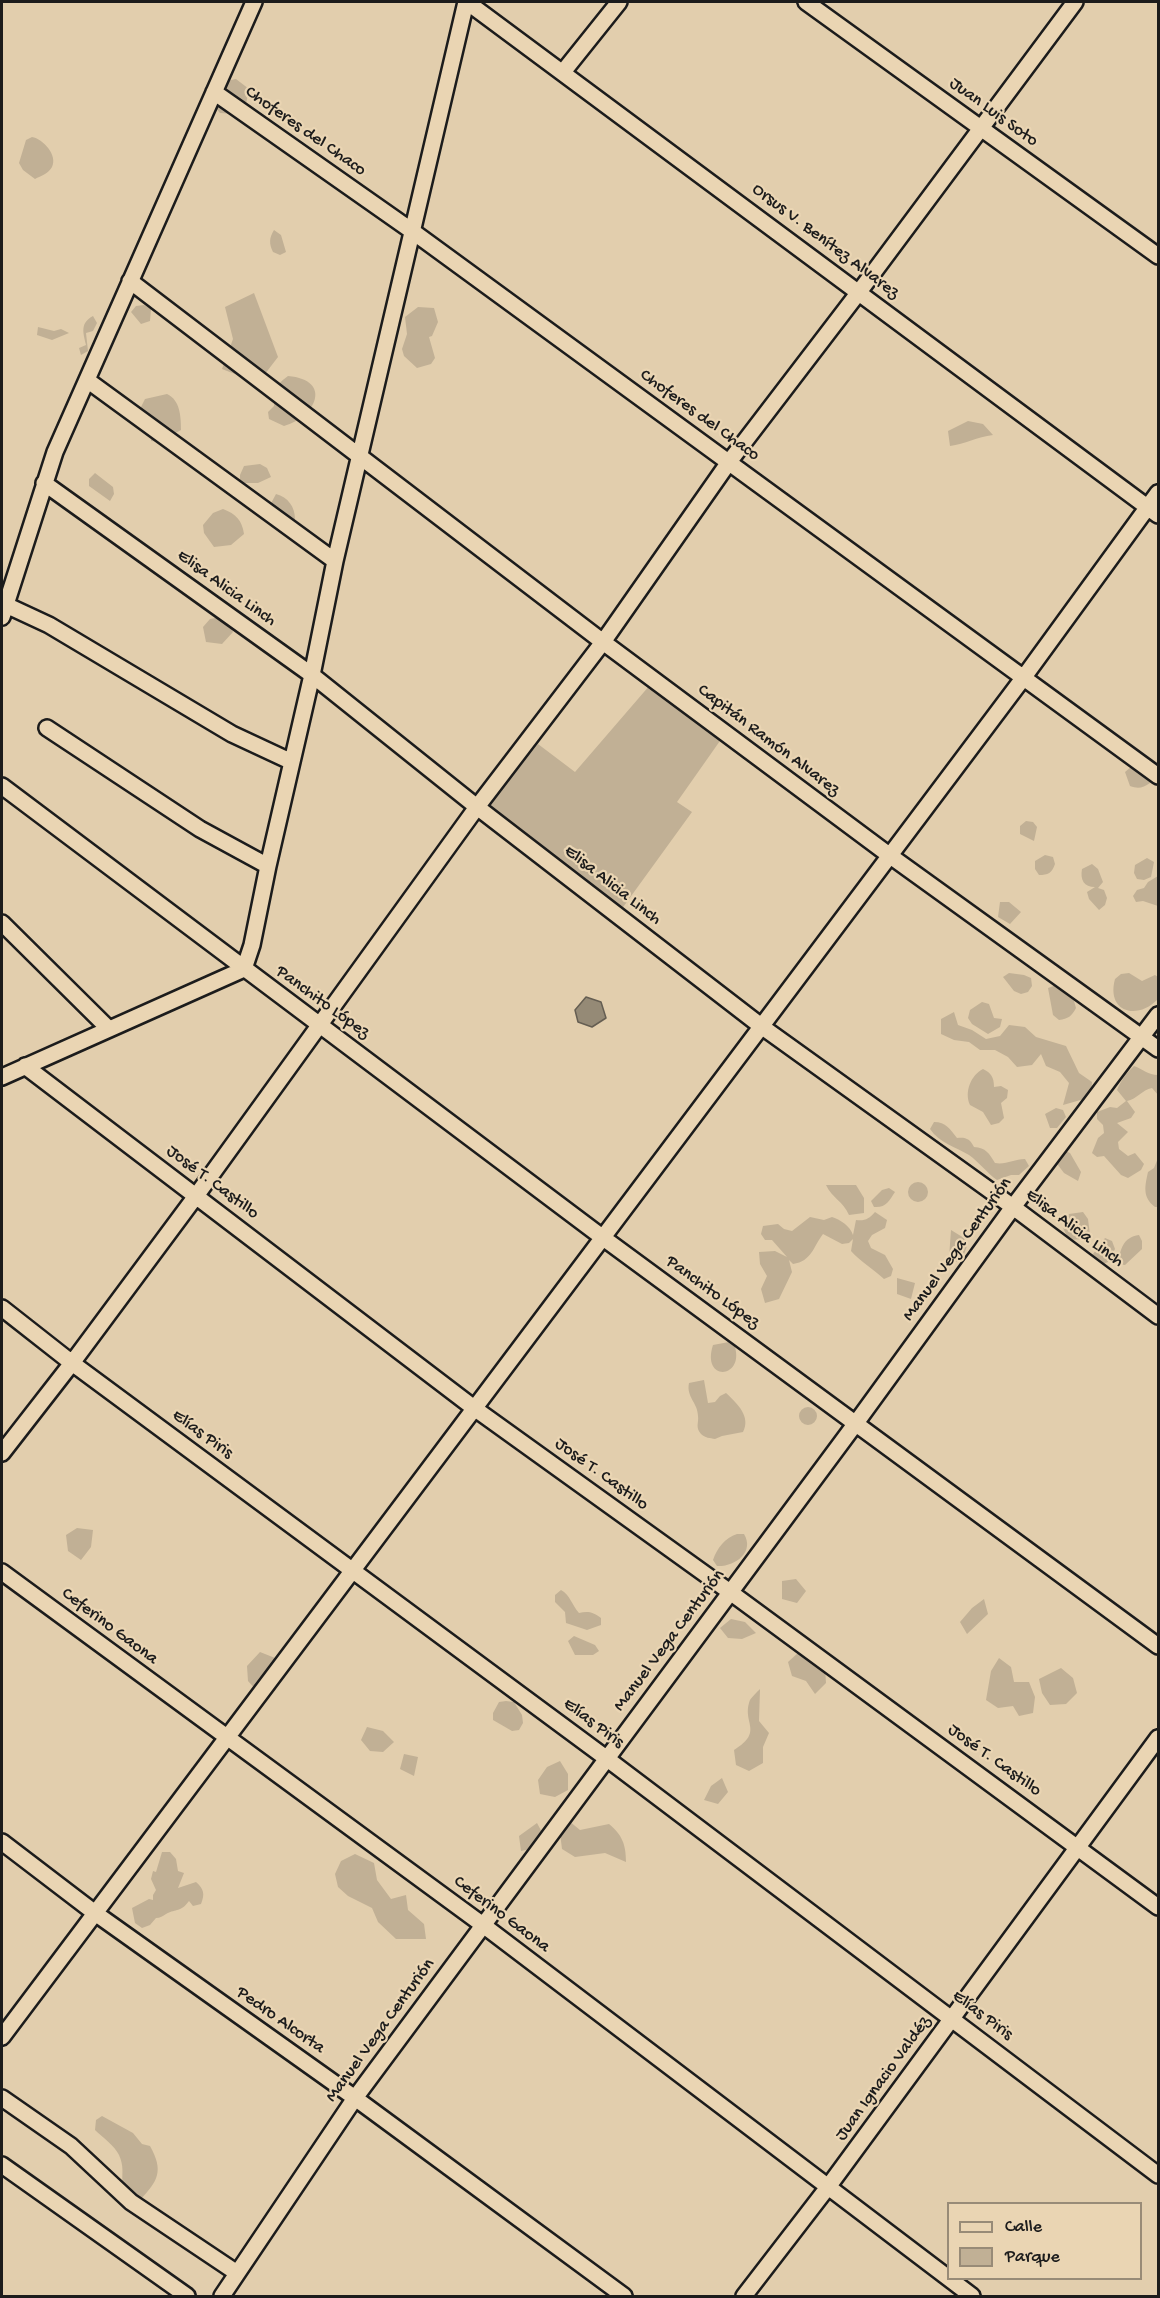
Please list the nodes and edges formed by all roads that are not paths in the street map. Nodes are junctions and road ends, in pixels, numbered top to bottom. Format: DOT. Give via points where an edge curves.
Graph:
graph roads {
  1 [pos="254,2"];
  2 [pos="466,2"];
  3 [pos="619,2"];
  4 [pos="806,2"];
  5 [pos="1075,2"];
  6 [pos="563,72"];
  7 [pos="214,92"];
  8 [pos="981,128"];
  9 [pos="412,231"];
  10 [pos="1158,256"];
  11 [pos="130,281"];
  12 [pos="859,292"];
  13 [pos="87,380"];
  14 [pos="359,456"];
  15 [pos="729,462"];
  16 [pos="44,483"];
  17 [pos="1158,493"];
  18 [pos="1153,511"];
  19 [pos="335,561"];
  20 [pos="4,611"];
  21 [pos="603,642"];
  22 [pos="312,675"];
  23 [pos="1024,678"];
  24 [pos="47,728"];
  25 [pos="292,762"];
  26 [pos="1158,776"];
  27 [pos="2,786"];
  28 [pos="477,807"];
  29 [pos="890,855"];
  30 [pos="268,866"];
  31 [pos="2,923"];
  32 [pos="244,969"];
  33 [pos="1158,1015"];
  34 [pos="318,1024"];
  35 [pos="761,1026"];
  36 [pos="109,1029"];
  37 [pos="1142,1036"];
  38 [pos="1158,1049"];
  39 [pos="25,1066"];
  40 [pos="2,1077"];
  41 [pos="196,1196"];
  42 [pos="1013,1207"];
  43 [pos="602,1237"];
  44 [pos="2,1308"];
  45 [pos="1158,1316"];
  46 [pos="72,1363"];
  47 [pos="474,1408"];
  48 [pos="856,1423"];
  49 [pos="2,1453"];
  50 [pos="352,1570"];
  51 [pos="2,1572"];
  52 [pos="730,1592"];
  53 [pos="1158,1646"];
  54 [pos="226,1738"];
  55 [pos="1158,1738"];
  56 [pos="606,1758"];
  57 [pos="2,1842"];
  58 [pos="1079,1847"];
  59 [pos="1158,1907"];
  60 [pos="94,1913"];
  61 [pos="483,1925"];
  62 [pos="953,2018"];
  63 [pos="2,2037"];
  64 [pos="2,2098"];
  65 [pos="355,2098"];
  66 [pos="2,2165"];
  67 [pos="1158,2175"];
  68 [pos="828,2187"];
  69 [pos="237,2273"];
  70 [pos="947,2277"];
  71 [pos="951,2280"];
  72 [pos="186,2296"];
  73 [pos="222,2296"];
  74 [pos="624,2296"];
  75 [pos="744,2296"];
  76 [pos="972,2296"];
  1 -- 7 [label="street"];
  2 -- 6 [label="street, Orsus V. Benítez Alvarez"];
  2 -- 9 [label="street"];
  3 -- 6 [label="street"];
  4 -- 8 [label="street, Juan Luis Soto"];
  5 -- 8 [label="street"];
  6 -- 12 [label="street, Orsus V. Benítez Alvarez"];
  7 -- 9 [label="street, Choferes del Chaco"];
  7 -- 11 [label="street"];
  8 -- 10 [label="street, Juan Luis Soto"];
  8 -- 12 [label="street"];
  9 -- 14 [label="street"];
  9 -- 15 [label="street, Choferes del Chaco"];
  11 -- 13 [label="street"];
  11 -- 14 [label="street, Capitán Ramón Alvarez"];
  12 -- 15 [label="street"];
  12 -- 18 [label="street, Orsus V. Benítez Alvarez"];
  13 -- 16 [label="street"];
  13 -- 19 [label="street"];
  14 -- 19 [label="street"];
  14 -- 21 [label="street, Capitán Ramón Alvarez"];
  15 -- 21 [label="street"];
  15 -- 23 [label="street, Choferes del Chaco"];
  16 -- 20 [label="street"];
  16 -- 22 [label="street, Elisa Alicia Linch"];
  17 -- 18 [label="street"];
  18 -- 23 [label="street"];
  19 -- 22 [label="street"];
  20 -- 25 [label="street" via="49,625 231,734"];
  21 -- 28 [label="street"];
  21 -- 29 [label="street, Capitán Ramón Alvarez"];
  22 -- 25 [label="street"];
  22 -- 28 [label="street, Elisa Alicia Linch"];
  23 -- 26 [label="street, Choferes del Chaco"];
  23 -- 29 [label="street"];
  24 -- 30 [label="street" via="200,829"];
  25 -- 30 [label="street"];
  27 -- 32 [label="street, Panchito López"];
  28 -- 34 [label="street"];
  28 -- 35 [label="street, Elisa Alicia Linch"];
  29 -- 35 [label="street"];
  29 -- 37 [label="street, Capitán Ramón Alvarez"];
  30 -- 32 [label="street"];
  31 -- 36 [label="street"];
  32 -- 34 [label="street, Panchito López"];
  32 -- 36 [label="street"];
  33 -- 37 [label="street, Manuel Vega Centurión"];
  34 -- 41 [label="street"];
  34 -- 43 [label="street, Panchito López"];
  35 -- 42 [label="street, Elisa Alicia Linch"];
  35 -- 43 [label="street"];
  36 -- 39 [label="street"];
  37 -- 38 [label="street, Capitán Ramón Alvarez"];
  37 -- 42 [label="street, Manuel Vega Centurión"];
  39 -- 40 [label="street"];
  39 -- 41 [label="street, José T. Castillo"];
  41 -- 46 [label="street"];
  41 -- 47 [label="street, José T. Castillo"];
  42 -- 45 [label="street, Elisa Alicia Linch"];
  42 -- 48 [label="street, Manuel Vega Centurión"];
  43 -- 47 [label="street"];
  43 -- 48 [label="street, Panchito López"];
  44 -- 46 [label="street, Elías Piris"];
  46 -- 49 [label="street"];
  46 -- 50 [label="street, Elías Piris"];
  47 -- 50 [label="street"];
  47 -- 52 [label="street, José T. Castillo"];
  48 -- 52 [label="street, Manuel Vega Centurión"];
  48 -- 53 [label="street, Panchito López"];
  50 -- 54 [label="street"];
  50 -- 56 [label="street, Elías Piris"];
  51 -- 54 [label="street, Ceferino Gaona"];
  52 -- 56 [label="street, Manuel Vega Centurión"];
  52 -- 58 [label="street, José T. Castillo"];
  54 -- 60 [label="street"];
  54 -- 61 [label="street, Ceferino Gaona"];
  55 -- 58 [label="street, Juan Ignacio Valdéz"];
  56 -- 61 [label="street, Manuel Vega Centurión"];
  56 -- 62 [label="street, Elías Piris"];
  57 -- 60 [label="street, Pedro Alcorta"];
  58 -- 59 [label="street, José T. Castillo"];
  58 -- 62 [label="street, Juan Ignacio Valdéz"];
  60 -- 63 [label="street"];
  60 -- 65 [label="street, Pedro Alcorta"];
  61 -- 65 [label="street, Manuel Vega Centurión"];
  61 -- 68 [label="street, Ceferino Gaona"];
  62 -- 67 [label="street, Elías Piris"];
  62 -- 68 [label="street, Juan Ignacio Valdéz"];
  64 -- 69 [label="street" via="71,2146 131,2202"];
  65 -- 69 [label="street, Manuel Vega Centurión"];
  65 -- 74 [label="street, Pedro Alcorta"];
  66 -- 72 [label="street"];
  68 -- 70 [label="street, Ceferino Gaona"];
  68 -- 75 [label="street, Juan Ignacio Valdéz"];
  69 -- 73 [label="street, Manuel Vega Centurión"];
  71 -- 76 [label="street, Ceferino Gaona"];
}
